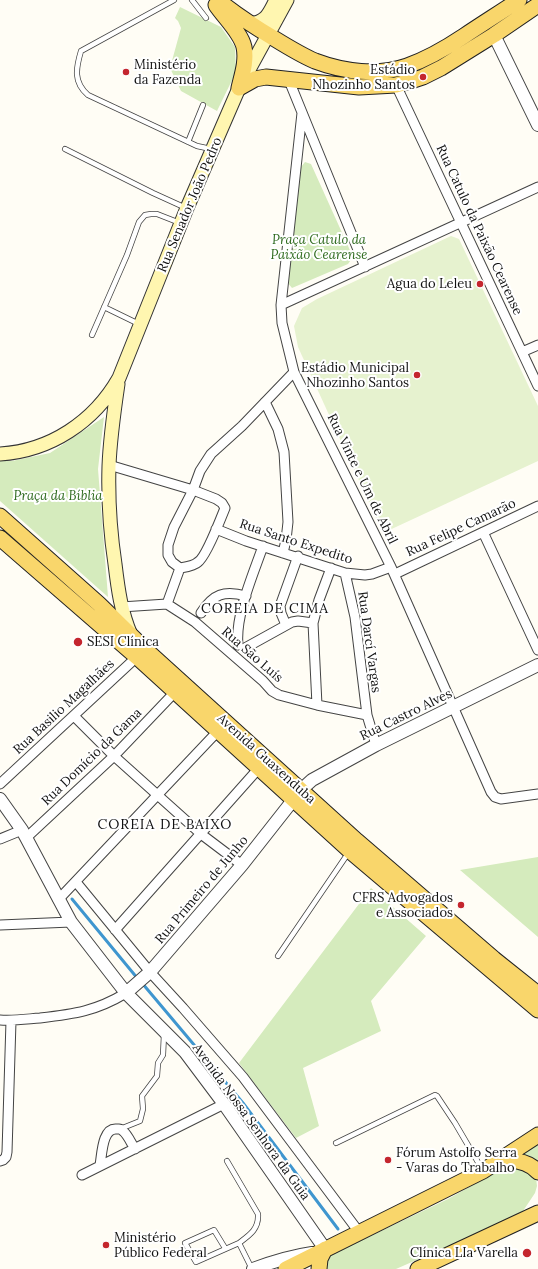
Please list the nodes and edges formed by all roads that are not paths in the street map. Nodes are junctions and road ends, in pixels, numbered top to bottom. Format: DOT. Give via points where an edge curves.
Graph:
graph roads {
  1 [pos="174,0"];
  2 [pos="192,0"];
  3 [pos="213,0"];
  4 [pos="218,0"];
  5 [pos="276,0"];
  6 [pos="287,0"];
  7 [pos="519,0"];
  8 [pos="529,0"];
  9 [pos="538,5"];
  10 [pos="206,18"];
  11 [pos="250,24"];
  12 [pos="268,35"];
  13 [pos="494,35"];
  14 [pos="288,78"];
  15 [pos="396,85"];
  16 [pos="239,88"];
  17 [pos="203,105"];
  18 [pos="302,113"];
  19 [pos="538,124"];
  20 [pos="188,142"];
  21 [pos="65,149"];
  22 [pos="213,150"];
  23 [pos="538,187"];
  24 [pos="187,208"];
  25 [pos="461,223"];
  26 [pos="181,224"];
  27 [pos="365,267"];
  28 [pos="281,305"];
  29 [pos="104,307"];
  30 [pos="141,324"];
  31 [pos="92,335"];
  32 [pos="538,345"];
  33 [pos="522,352"];
  34 [pos="294,372"];
  35 [pos="119,378"];
  36 [pos="538,386"];
  37 [pos="265,402"];
  38 [pos="0,454"];
  39 [pos="109,465"];
  40 [pos="193,490"];
  41 [pos="538,506"];
  42 [pos="0,516"];
  43 [pos="216,529"];
  44 [pos="483,532"];
  45 [pos="1,539"];
  46 [pos="263,546"];
  47 [pos="283,553"];
  48 [pos="298,556"];
  49 [pos="180,568"];
  50 [pos="331,568"];
  51 [pos="393,570"];
  52 [pos="345,573"];
  53 [pos="246,596"];
  54 [pos="99,604"];
  55 [pos="167,604"];
  56 [pos="121,607"];
  57 [pos="201,613"];
  58 [pos="195,622"];
  59 [pos="313,624"];
  60 [pos="286,625"];
  61 [pos="132,637"];
  62 [pos="538,650"];
  63 [pos="141,653"];
  64 [pos="538,666"];
  65 [pos="175,692"];
  66 [pos="317,705"];
  67 [pos="454,707"];
  68 [pos="367,715"];
  69 [pos="74,716"];
  70 [pos="218,731"];
  71 [pos="376,745"];
  72 [pos="114,756"];
  73 [pos="259,768"];
  74 [pos="0,784"];
  75 [pos="538,794"];
  76 [pos="158,795"];
  77 [pos="297,795"];
  78 [pos="0,799"];
  79 [pos="24,834"];
  80 [pos="201,834"];
  81 [pos="0,839"];
  82 [pos="354,846"];
  83 [pos="242,865"];
  84 [pos="76,882"];
  85 [pos="58,900"];
  86 [pos="71,922"];
  87 [pos="0,925"];
  88 [pos="115,930"];
  89 [pos="278,956"];
  90 [pos="147,974"];
  91 [pos="129,991"];
  92 [pos="538,994"];
  93 [pos="538,1010"];
  94 [pos="0,1020"];
  95 [pos="11,1021"];
  96 [pos="164,1031"];
  97 [pos="5,1088"];
  98 [pos="224,1104"];
  99 [pos="120,1129"];
  100 [pos="538,1135"];
  101 [pos="336,1143"];
  102 [pos="135,1149"];
  103 [pos="0,1161"];
  104 [pos="227,1161"];
  105 [pos="496,1162"];
  106 [pos="100,1165"];
  107 [pos="483,1171"];
  108 [pos="538,1172"];
  109 [pos="82,1175"];
  110 [pos="535,1212"];
  111 [pos="359,1232"];
  112 [pos="239,1242"];
  113 [pos="225,1248"];
  114 [pos="322,1251"];
  115 [pos="253,1269"];
  116 [pos="286,1269"];
  117 [pos="319,1269"];
  118 [pos="418,1269"];
  1 -- 20 [label="lane" via="81,51 77,80 88,95"];
  2 -- 10 [label="lane"];
  3 -- 16 [label="main road" via="244,47 244,67"];
  4 -- 11 [label="main road"];
  5 -- 11 [label="main road" via="268,16 260,22"];
  6 -- 12 [label="main road, Rua Senador João Pedro"];
  7 -- 12 [label="main road" via="446,48 392,70 361,71 329,66 300,54"];
  8 -- 13 [label="main road" via="496,22 492,28"];
  9 -- 13 [label="main road"];
  11 -- 12 [label="main road"];
  12 -- 16 [label="main road, Rua Senador João Pedro"];
  13 -- 15 [label="main road" via="424,77"];
  13 -- 19 [label="street"];
  14 -- 15 [label="main road" via="359,87"];
  14 -- 16 [label="main road" via="261,77"];
  14 -- 18 [label="street"];
  15 -- 25 [label="street, Rua Catulo da Paixão Cearense"];
  16 -- 22 [label="main road, Rua Senador João Pedro"];
  17 -- 20 [label="lane"];
  18 -- 27 [label="street"];
  18 -- 28 [label="street, Rua Vinte e Um de Abril"];
  20 -- 22 [label="lane"];
  21 -- 24 [label="lane"];
  22 -- 24 [label="main road, Rua Senador João Pedro"];
  23 -- 25 [label="street"];
  24 -- 26 [label="main road, Rua Senador João Pedro"];
  25 -- 27 [label="street"];
  25 -- 33 [label="street, Rua Catulo da Paixão Cearense"];
  26 -- 29 [label="lane" via="157,214 145,216 139,222"];
  26 -- 30 [label="main road, Rua Senador João Pedro"];
  27 -- 28 [label="street"];
  28 -- 34 [label="street, Rua Vinte e Um de Abril" via="282,323"];
  29 -- 30 [label="lane"];
  29 -- 31 [label="lane"];
  30 -- 35 [label="main road, Rua Senador João Pedro"];
  32 -- 33 [label="street"];
  33 -- 36 [label="street, Rua Catulo da Paixão Cearense"];
  34 -- 37 [label="street"];
  34 -- 51 [label="street, Rua Vinte e Um de Abril"];
  35 -- 38 [label="main road, Rua Senador João Pedro" via="96,410 68,432 33,449"];
  35 -- 39 [label="main road, Rua Senador João Pedro"];
  37 -- 40 [label="street" via="211,454 200,471"];
  37 -- 47 [label="street" via="278,429 284,452 288,522"];
  39 -- 40 [label="street"];
  39 -- 56 [label="main road, Rua Senador João Pedro" via="112,543"];
  40 -- 43 [label="street" via="216,499 225,508"];
  40 -- 49 [label="street" via="168,545 168,555"];
  41 -- 44 [label="street, Rua Felipe Camarão"];
  42 -- 54 [label="main road, Avenida Guaxenduba"];
  43 -- 46 [label="street, Rua Santo Expedito"];
  43 -- 49 [label="street" via="199,562"];
  44 -- 51 [label="street, Rua Felipe Camarão"];
  44 -- 62 [label="street"];
  45 -- 54 [label="main road" via="22,541 82,595"];
  45 -- 63 [label="main road, Avenida Guaxenduba"];
  46 -- 47 [label="street, Rua Santo Expedito"];
  46 -- 53 [label="street"];
  47 -- 48 [label="street, Rua Santo Expedito"];
  48 -- 50 [label="street, Rua Santo Expedito"];
  48 -- 60 [label="street" via="280,606"];
  49 -- 55 [label="street"];
  50 -- 52 [label="street, Rua Santo Expedito"];
  50 -- 59 [label="street"];
  51 -- 52 [label="street, Rua Santo Expedito" via="365,575"];
  51 -- 67 [label="street, Rua Vinte e Um de Abril"];
  52 -- 68 [label="street, Rua Darcí Vargas" via="354,617"];
  53 -- 57 [label="street" via="235,593 220,595 208,603"];
  53 -- 60 [label="street" via="237,636 242,647"];
  54 -- 61 [label="main road, Avenida Guaxenduba"];
  55 -- 56 [label="street"];
  55 -- 58 [label="street, Rua São Luís"];
  56 -- 61 [label="main road, Rua Senador João Pedro"];
  57 -- 58 [label="lane"];
  58 -- 66 [label="street, Rua São Luís" via="272,691"];
  59 -- 60 [label="street" via="298,621"];
  59 -- 66 [label="street"];
  61 -- 63 [label="main road, Avenida Guaxenduba"];
  63 -- 65 [label="main road, Avenida Guaxenduba"];
  63 -- 69 [label="street, Rua Basilio Magalhães"];
  63 -- 77 [label="main road, Avenida Guaxenduba"];
  64 -- 67 [label="street, Rua Castro Alves"];
  65 -- 70 [label="main road, Avenida Guaxenduba"];
  65 -- 72 [label="street, Rua Domício da Gama"];
  66 -- 68 [label="street, Rua São Luís"];
  67 -- 71 [label="street, Rua Castro Alves"];
  67 -- 75 [label="street, Rua Vinte e Um de Abril" via="495,798 508,799"];
  68 -- 71 [label="street"];
  69 -- 72 [label="street"];
  69 -- 74 [label="street, Rua Basilio Magalhães"];
  70 -- 73 [label="main road, Avenida Guaxenduba"];
  70 -- 76 [label="street"];
  71 -- 77 [label="street, Rua Castro Alves" via="312,780"];
  72 -- 76 [label="street"];
  72 -- 79 [label="street, Rua Domício da Gama"];
  73 -- 77 [label="main road, Avenida Guaxenduba"];
  73 -- 80 [label="street"];
  76 -- 80 [label="street"];
  76 -- 84 [label="street"];
  77 -- 82 [label="main road, Avenida Guaxenduba"];
  77 -- 83 [label="street, Rua Primeiro de Junho"];
  78 -- 79 [label="street, Avenida Nossa Senhora da Guia"];
  79 -- 81 [label="street"];
  79 -- 85 [label="street, Avenida Nossa Senhora da Guia"];
  80 -- 83 [label="street"];
  80 -- 88 [label="street"];
  82 -- 89 [label="lane"];
  82 -- 92 [label="main road, Avenida Guaxenduba"];
  82 -- 93 [label="main road, Avenida Guaxenduba"];
  83 -- 90 [label="street, Rua Primeiro de Junho"];
  84 -- 85 [label="street"];
  84 -- 88 [label="street, Avenida Nossa Senhora da Guia"];
  85 -- 86 [label="street, Avenida Nossa Senhora da Guia"];
  86 -- 87 [label="street"];
  86 -- 91 [label="street, Avenida Nossa Senhora da Guia"];
  88 -- 90 [label="street, Avenida Nossa Senhora da Guia"];
  90 -- 91 [label="street, Rua Primeiro de Junho"];
  90 -- 111 [label="street, Avenida Nossa Senhora da Guia" via="183,1008 243,1078"];
  91 -- 95 [label="street" via="105,1005 72,1015"];
  91 -- 96 [label="street, Avenida Nossa Senhora da Guia"];
  94 -- 95 [label="street"];
  95 -- 97 [label="street"];
  96 -- 98 [label="street, Avenida Nossa Senhora da Guia" via="185,1052"];
  96 -- 99 [label="lane" via="163,1055 158,1063 157,1076 142,1096 141,1119"];
  97 -- 103 [label="street" via="7,1152 6,1157"];
  98 -- 102 [label="street"];
  98 -- 114 [label="street, Avenida Nossa Senhora da Guia"];
  99 -- 102 [label="street"];
  99 -- 106 [label="street" via="114,1128 105,1136"];
  100 -- 105 [label="main road"];
  101 -- 107 [label="lane" via="435,1095"];
  102 -- 106 [label="street"];
  104 -- 112 [label="lane" via="258,1214 256,1228"];
  105 -- 107 [label="main road"];
  105 -- 108 [label="main road" via="519,1161"];
  106 -- 109 [label="street"];
  107 -- 111 [label="main road"];
  110 -- 118 [label="main road"];
  111 -- 114 [label="main road"];
  112 -- 113 [label="lane"];
  112 -- 115 [label="lane"];
  113 -- 113 [label="lane" via="214,1230 186,1243 196,1262"];
  114 -- 115 [label="street" via="274,1261"];
  114 -- 116 [label="main road"];
  114 -- 117 [label="main road"];
}
